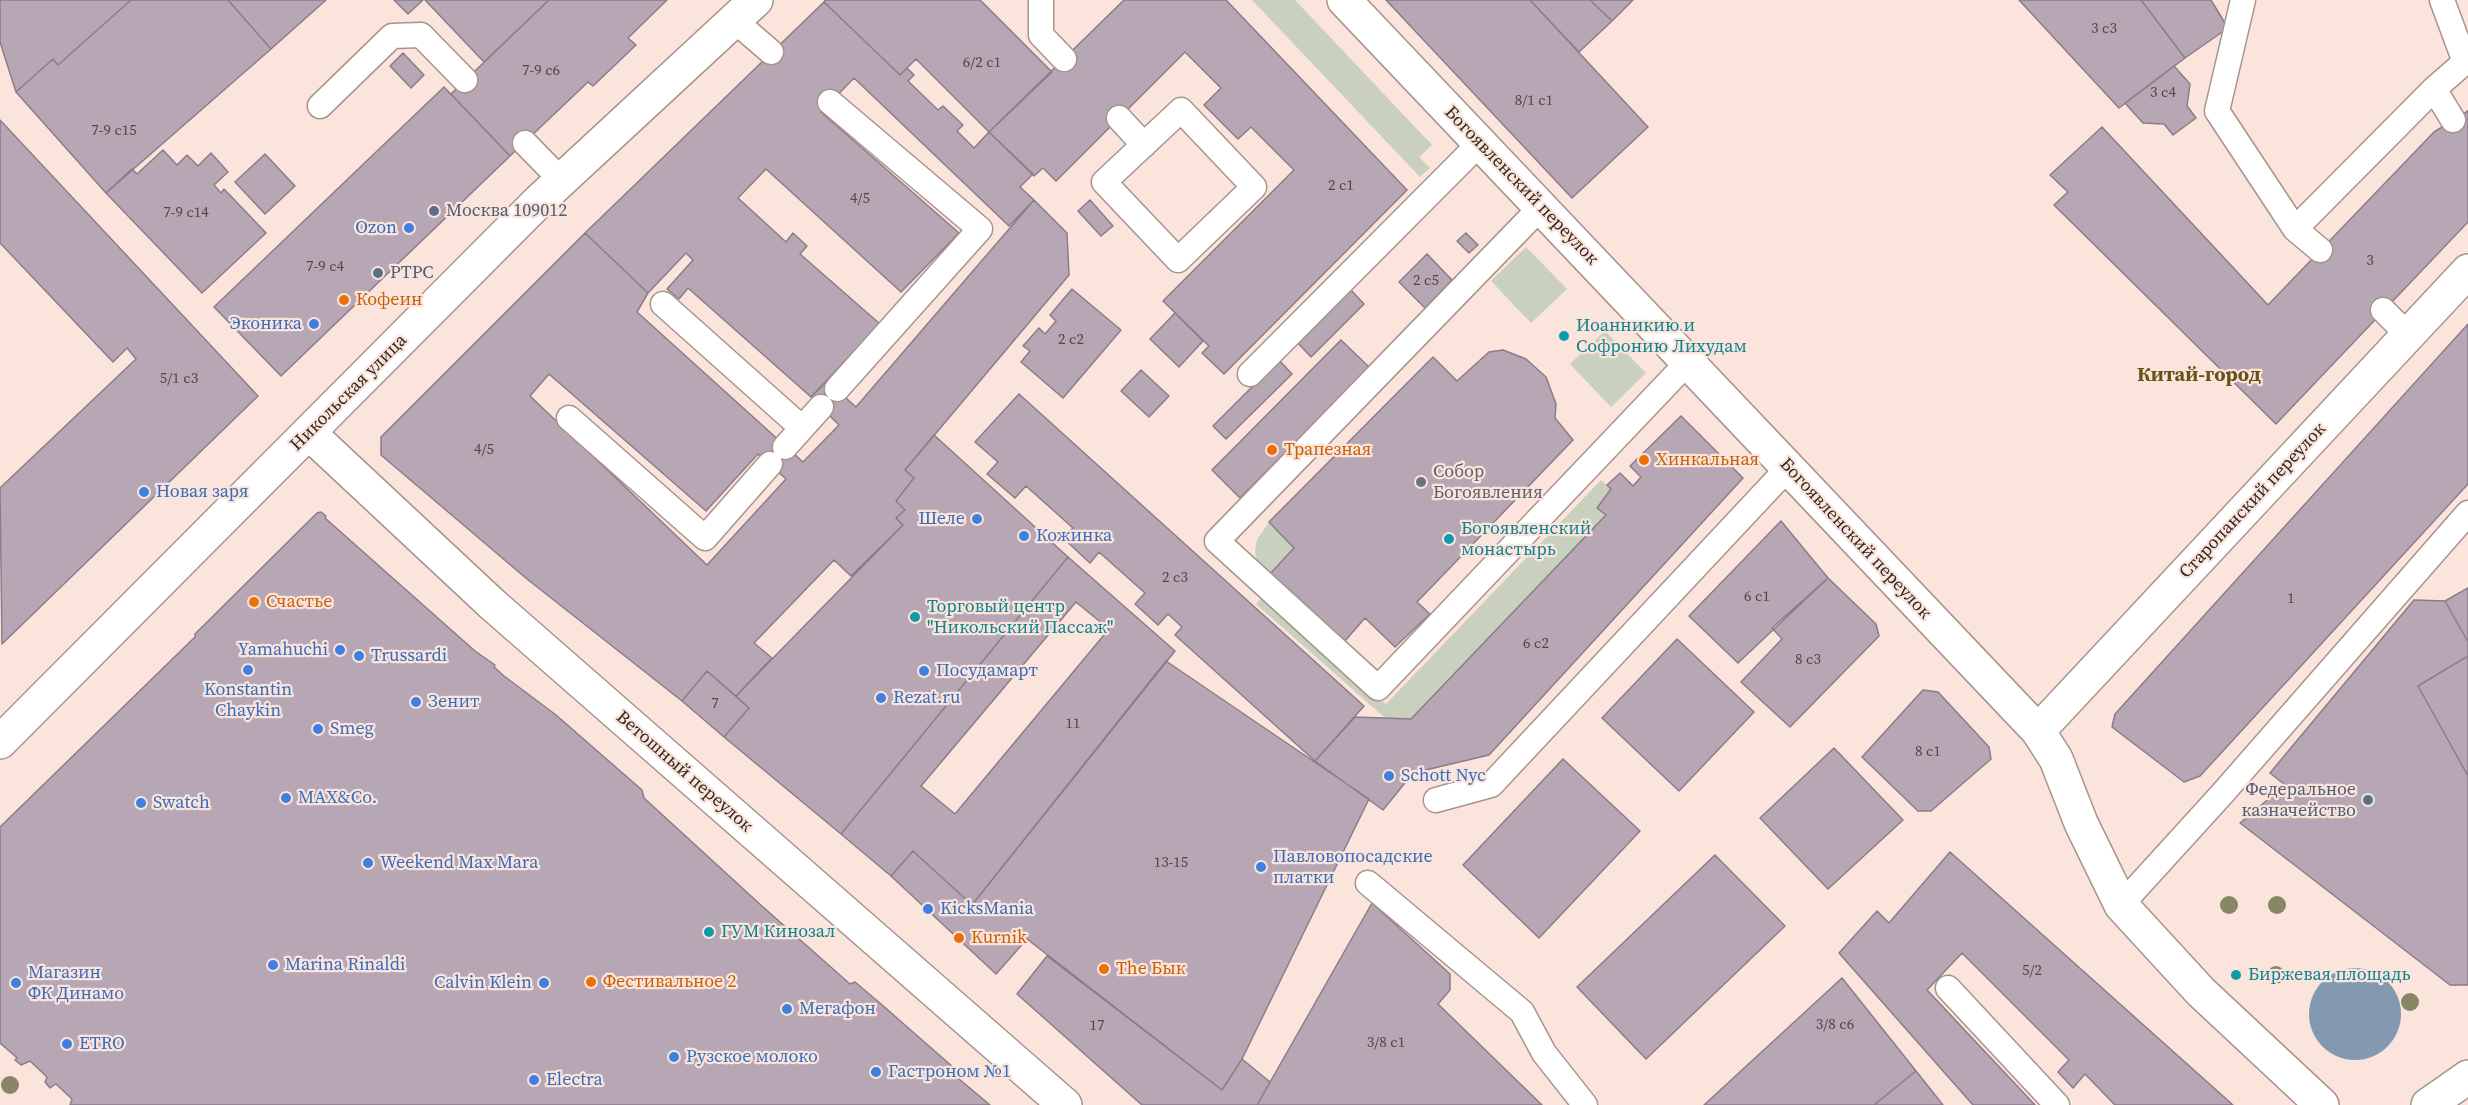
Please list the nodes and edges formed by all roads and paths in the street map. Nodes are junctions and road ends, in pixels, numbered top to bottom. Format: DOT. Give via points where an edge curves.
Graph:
graph roads {
  1 [pos="1041,0"];
  2 [pos="1344,0"];
  3 [pos="2243,0"];
  4 [pos="2442,0"];
  5 [pos="746,10"];
  6 [pos="771,52"];
  7 [pos="1064,59"];
  8 [pos="465,80"];
  9 [pos="2434,89"];
  10 [pos="830,102"];
  11 [pos="320,106"];
  12 [pos="1119,118"];
  13 [pos="2453,120"];
  14 [pos="525,143"];
  15 [pos="1480,144"];
  16 [pos="1144,145"];
  17 [pos="561,180"];
  18 [pos="1540,207"];
  19 [pos="2295,229"];
  20 [pos="2320,250"];
  21 [pos="2468,271"];
  22 [pos="663,304"];
  23 [pos="2383,310"];
  24 [pos="2408,335"];
  25 [pos="1688,362"];
  26 [pos="1250,374"];
  27 [pos="837,389"];
  28 [pos="821,407"];
  29 [pos="569,418"];
  30 [pos="802,428"];
  31 [pos="309,433"];
  32 [pos="1788,468"];
  33 [pos="2465,522"];
  34 [pos="2038,731"];
  35 [pos="0,742"];
  36 [pos="1436,800"];
  37 [pos="1368,883"];
  38 [pos="2121,905"];
  39 [pos="1948,988"];
  40 [pos="2468,1077"];
  41 [pos="1065,1105"];
  42 [pos="1585,1105"];
  43 [pos="2057,1105"];
  44 [pos="2322,1105"];
  45 [pos="2428,1105"];
  1 -- 7 [label="lane" via="1041,35"];
  2 -- 15 [label="street, Богоявленский переулок"];
  3 -- 19 [label="lane" via="2217,111"];
  4 -- 9 [label="lane" via="2465,62"];
  5 -- 6 [label="lane"];
  5 -- 17 [label="street, Никольская улица"];
  8 -- 11 [label="lane" via="420,35 392,36"];
  9 -- 13 [label="lane"];
  9 -- 19 [label="lane"];
  10 -- 27 [label="lane" via="980,229"];
  12 -- 16 [label="lane"];
  14 -- 17 [label="lane"];
  15 -- 18 [label="street, Богоявленский переулок"];
  15 -- 26 [label="lane"];
  16 -- 16 [label="lane" via="1104,182 1178,260 1254,187 1181,110"];
  17 -- 31 [label="street, Никольская улица"];
  18 -- 25 [label="street, Богоявленский переулок"];
  18 -- 25 [label="lane" via="1217,541 1378,688"];
  19 -- 20 [label="lane"];
  21 -- 24 [label="street, Старопанский переулок"];
  22 -- 30 [label="lane"];
  23 -- 24 [label="lane"];
  24 -- 34 [label="street, Старопанский переулок"];
  25 -- 32 [label="street, Богоявленский переулок"];
  28 -- 30 [label="lane"];
  29 -- 30 [label="lane" via="705,538"];
  31 -- 35 [label="street, Никольская улица"];
  31 -- 41 [label="street, Ветошный переулок" via="492,604"];
  32 -- 34 [label="street, Богоявленский переулок"];
  32 -- 36 [label="lane" via="1491,785"];
  33 -- 38 [label="lane"];
  34 -- 38 [label="street, Богоявленский переулок" via="2056,759 2080,823"];
  37 -- 42 [label="lane" via="1522,1012 1544,1053"];
  38 -- 44 [label="street, Богоявленский переулок" via="2201,992"];
  39 -- 43 [label="lane"];
  40 -- 45 [label="street"];
}
